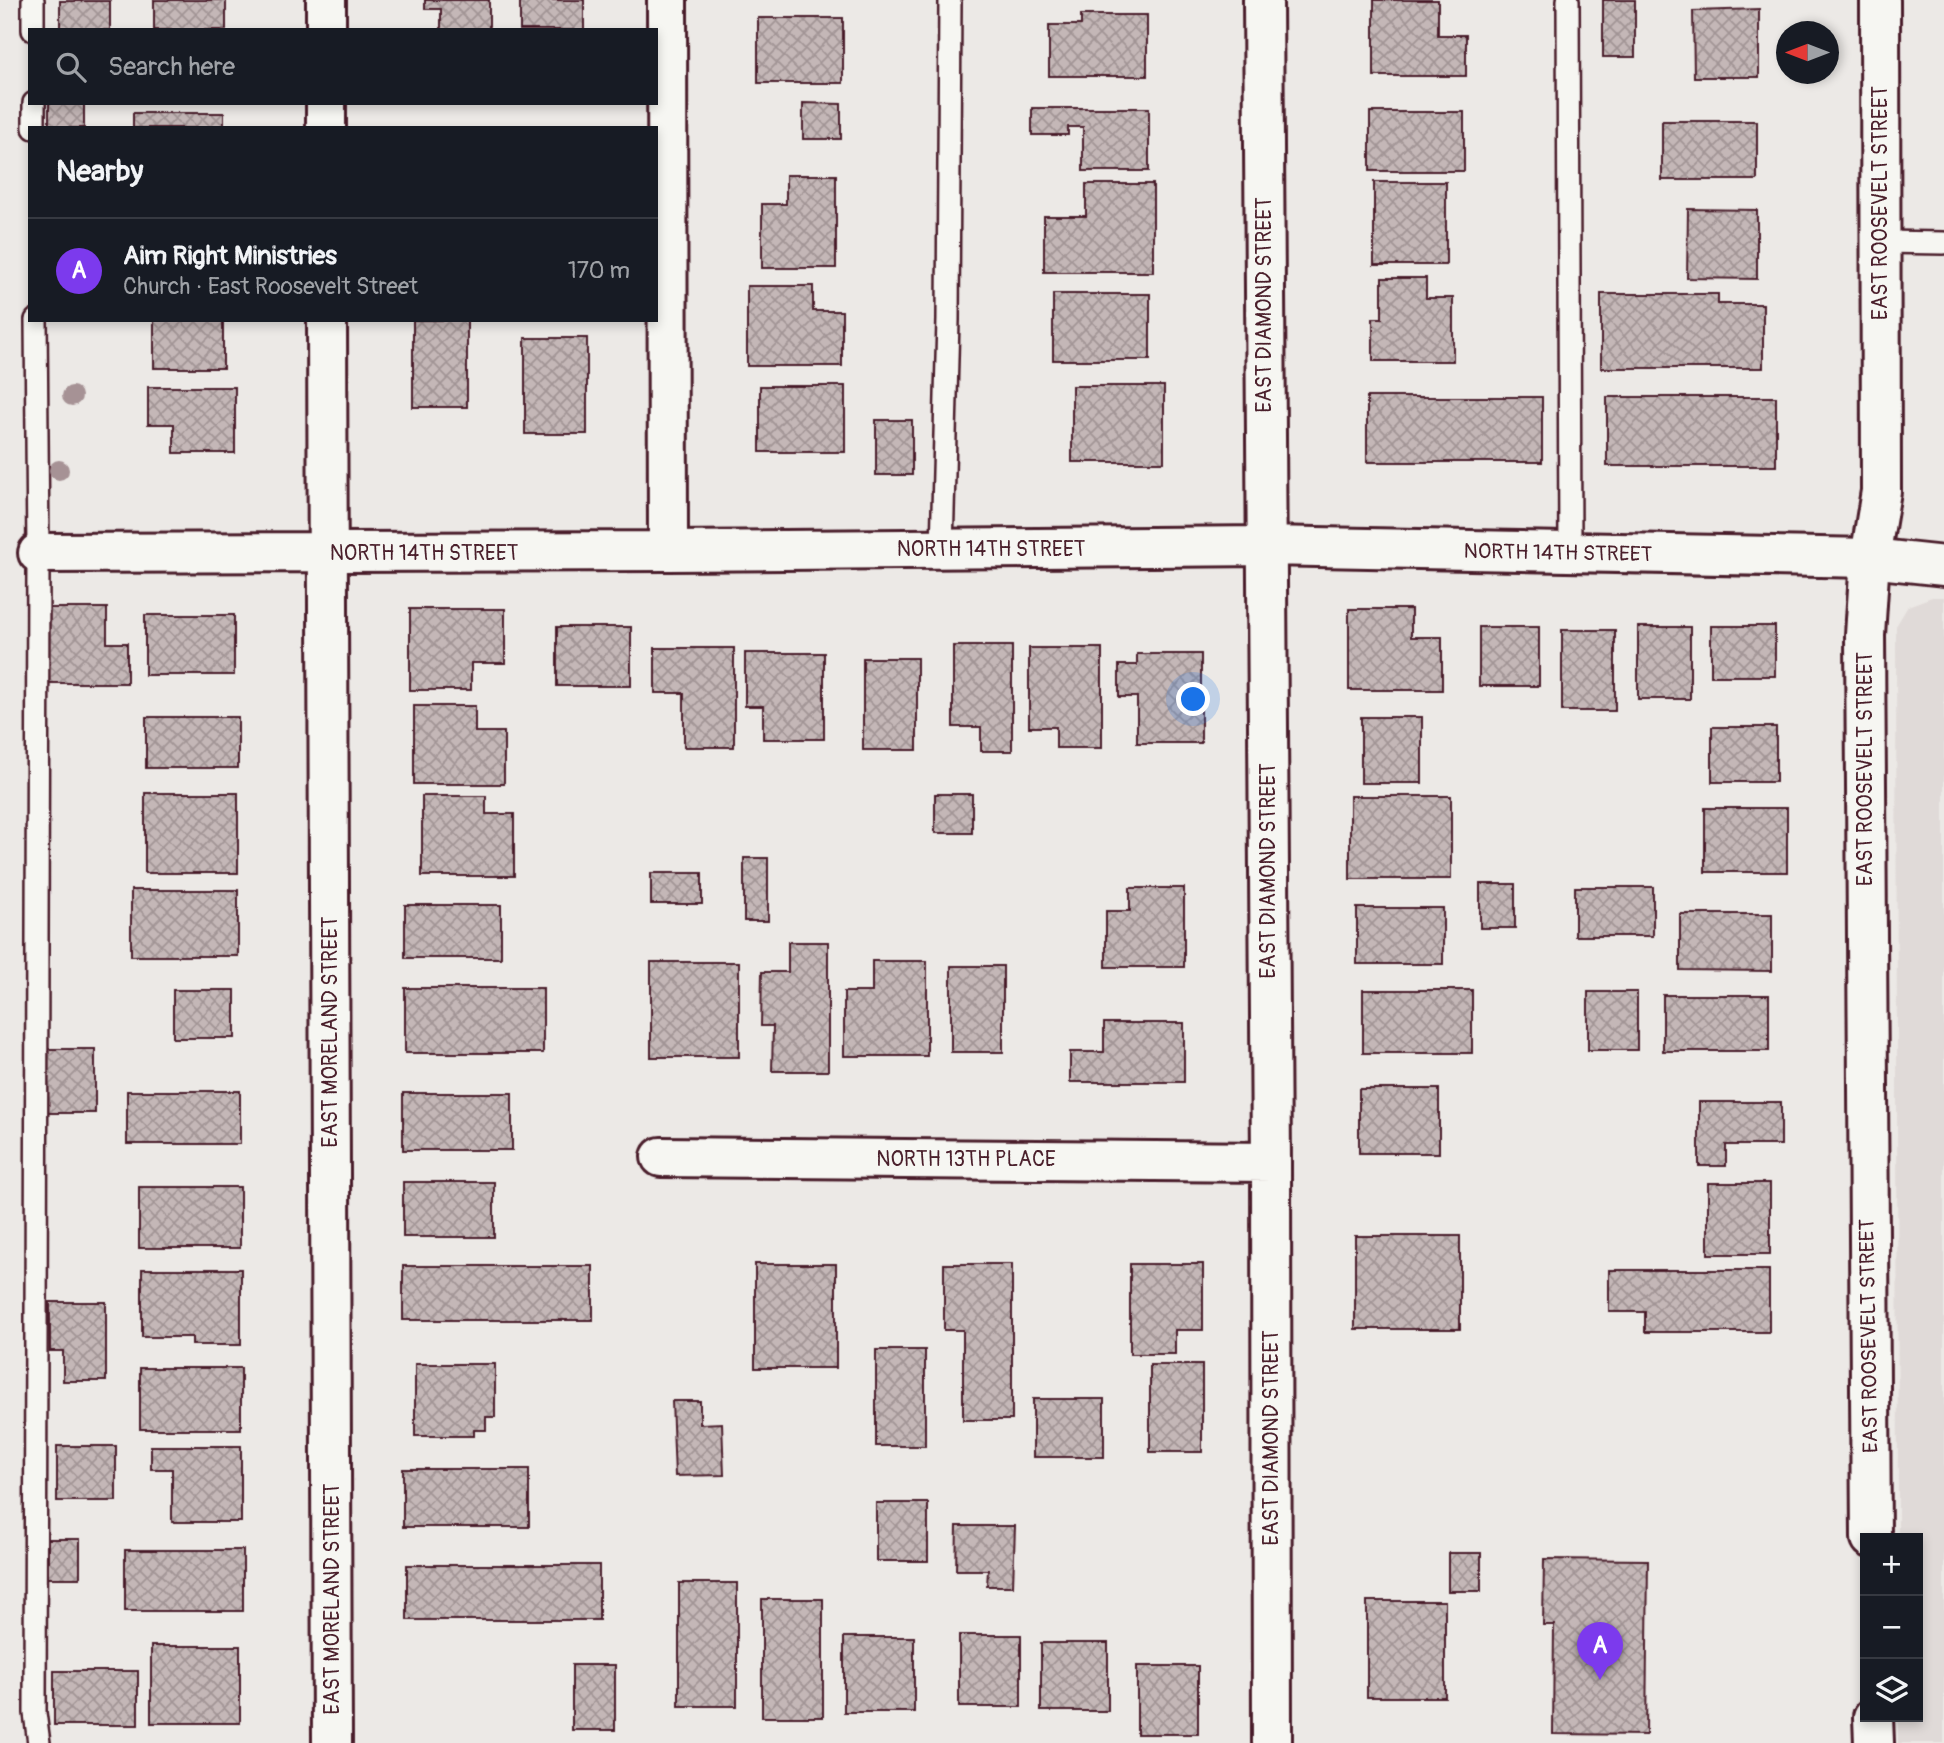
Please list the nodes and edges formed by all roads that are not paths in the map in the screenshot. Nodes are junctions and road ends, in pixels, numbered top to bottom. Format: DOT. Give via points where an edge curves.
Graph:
graph roads {
  1 [pos="33,0"];
  2 [pos="326,0"];
  3 [pos="667,0"];
  4 [pos="950,0"];
  5 [pos="1263,0"];
  6 [pos="1568,0"];
  7 [pos="1880,0"];
  8 [pos="33,28"];
  9 [pos="326,28"];
  10 [pos="34,105"];
  11 [pos="326,105"];
  12 [pos="34,126"];
  13 [pos="326,126"];
  14 [pos="1881,242"];
  15 [pos="1944,243"];
  16 [pos="36,322"];
  17 [pos="327,322"];
  18 [pos="1266,546"];
  19 [pos="942,549"];
  20 [pos="668,551"];
  21 [pos="38,553"];
  22 [pos="328,553"];
  23 [pos="1570,553"];
  24 [pos="1870,558"];
  25 [pos="1944,566"];
  26 [pos="661,1157"];
  27 [pos="1271,1162"];
  28 [pos="1871,1533"];
  29 [pos="1874,1722"];
  30 [pos="39,1743"];
  31 [pos="332,1743"];
  32 [pos="1272,1743"];
  33 [pos="1874,1743"];
  1 -- 8 [label="lane"];
  2 -- 9 [label="street"];
  3 -- 20 [label="street"];
  4 -- 19 [label="lane"];
  5 -- 18 [label="street, EAST DIAMOND STREET"];
  6 -- 23 [label="lane"];
  7 -- 14 [label="street, EAST ROOSEVELT STREET"];
  10 -- 12 [label="lane"];
  11 -- 13 [label="street"];
  14 -- 15 [label="lane"];
  14 -- 24 [label="street, EAST ROOSEVELT STREET" via="1881,491"];
  16 -- 21 [label="lane"];
  17 -- 22 [label="street, EAST MORELAND STREET"];
  18 -- 19 [label="street, NORTH 14TH STREET"];
  18 -- 23 [label="street, NORTH 14TH STREET"];
  18 -- 27 [label="street, EAST DIAMOND STREET"];
  19 -- 20 [label="street, NORTH 14TH STREET"];
  20 -- 22 [label="street, NORTH 14TH STREET"];
  21 -- 22 [label="street, NORTH 14TH STREET"];
  21 -- 30 [label="lane" via="35,1713"];
  22 -- 31 [label="street, EAST MORELAND STREET"];
  23 -- 24 [label="street, NORTH 14TH STREET"];
  24 -- 25 [label="street, NORTH 14TH STREET"];
  24 -- 28 [label="street, EAST ROOSEVELT STREET" via="1865,635"];
  26 -- 27 [label="street, NORTH 13TH PLACE"];
  27 -- 32 [label="street, EAST DIAMOND STREET"];
  29 -- 33 [label="street"];
}
